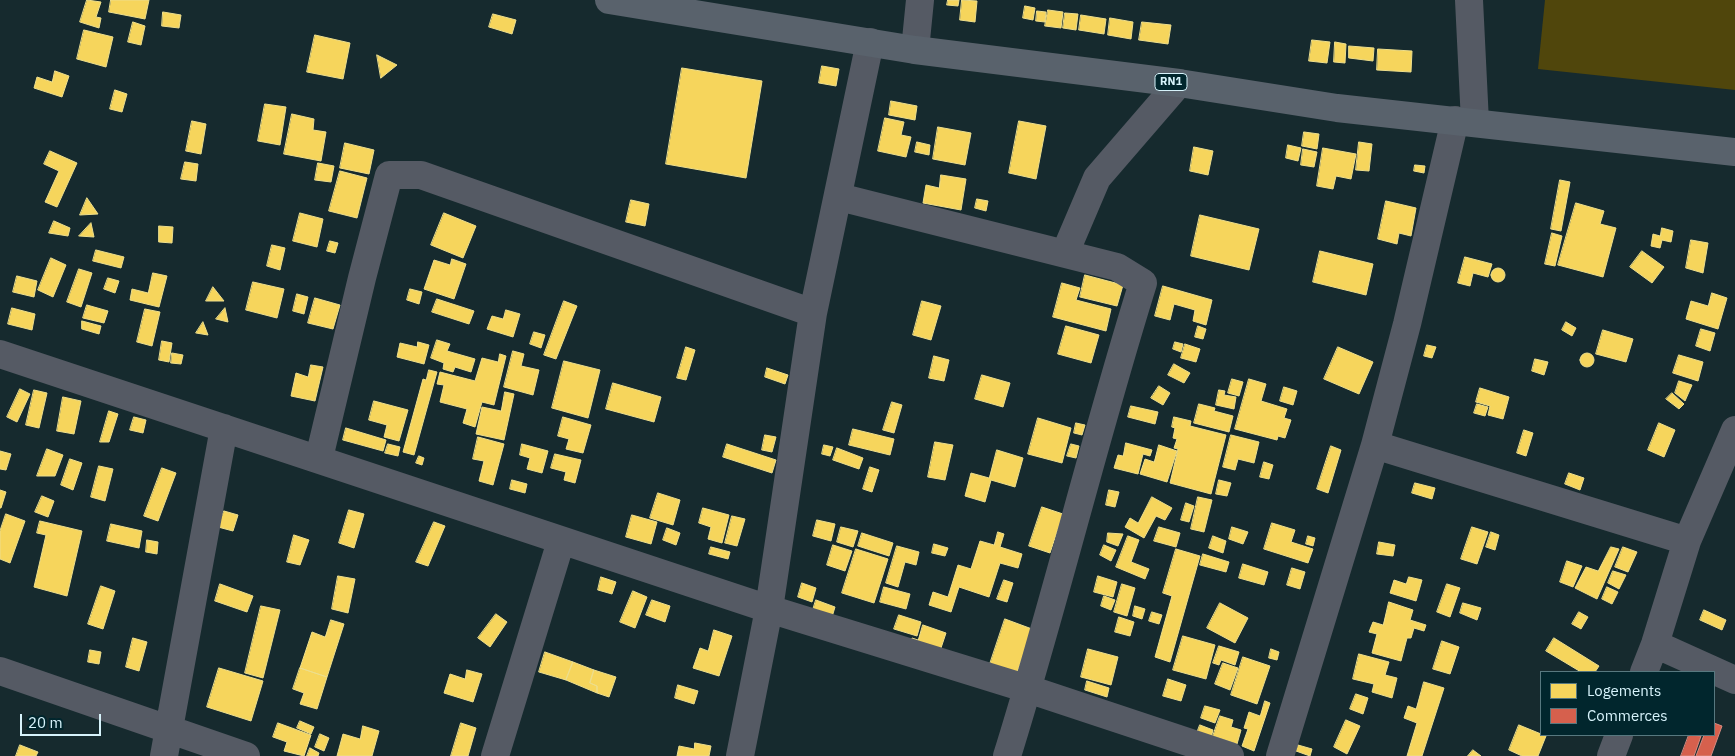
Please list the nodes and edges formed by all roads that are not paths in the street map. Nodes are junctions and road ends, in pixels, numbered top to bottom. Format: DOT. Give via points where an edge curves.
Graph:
graph roads {
  1 [pos="609,0"];
  2 [pos="920,0"];
  3 [pos="1469,0"];
  4 [pos="870,42"];
  5 [pos="914,50"];
  6 [pos="1179,82"];
  7 [pos="1465,121"];
  8 [pos="1735,152"];
  9 [pos="839,197"];
  10 [pos="1065,253"];
  11 [pos="813,313"];
  12 [pos="0,354"];
  13 [pos="224,428"];
  14 [pos="1735,430"];
  15 [pos="1375,445"];
  16 [pos="319,458"];
  17 [pos="561,541"];
  18 [pos="1687,541"];
  19 [pos="769,609"];
  20 [pos="1656,644"];
  21 [pos="0,671"];
  22 [pos="1644,671"];
  23 [pos="1735,680"];
  24 [pos="1028,689"];
  25 [pos="1620,736"];
  26 [pos="166,743"];
  27 [pos="246,756"];
  28 [pos="495,756"];
  29 [pos="740,756"];
  30 [pos="1007,756"];
  31 [pos="1230,756"];
  32 [pos="1280,756"];
  33 [pos="1611,756"];
  1 -- 4 [label="highway, RN1"];
  2 -- 5 [label="street"];
  3 -- 7 [label="street"];
  4 -- 5 [label="highway, RN1"];
  4 -- 9 [label="street"];
  5 -- 6 [label="highway, RN1"];
  6 -- 7 [label="highway, RN1" via="1337,108"];
  6 -- 10 [label="street" via="1097,178"];
  7 -- 8 [label="highway, RN1"];
  7 -- 15 [label="street"];
  9 -- 10 [label="street"];
  9 -- 11 [label="street"];
  10 -- 24 [label="street" via="1117,267 1143,282"];
  11 -- 16 [label="street" via="421,175 389,175"];
  11 -- 19 [label="street"];
  12 -- 13 [label="street"];
  13 -- 16 [label="street"];
  13 -- 26 [label="street"];
  14 -- 18 [label="street"];
  15 -- 18 [label="street"];
  15 -- 32 [label="street"];
  16 -- 17 [label="street"];
  17 -- 19 [label="street"];
  17 -- 28 [label="street"];
  18 -- 20 [label="street"];
  19 -- 24 [label="street"];
  19 -- 29 [label="street"];
  20 -- 22 [label="street"];
  20 -- 23 [label="street"];
  21 -- 26 [label="street"];
  24 -- 30 [label="street"];
  24 -- 31 [label="street"];
  25 -- 33 [label="street"];
  26 -- 27 [label="street"];
}
